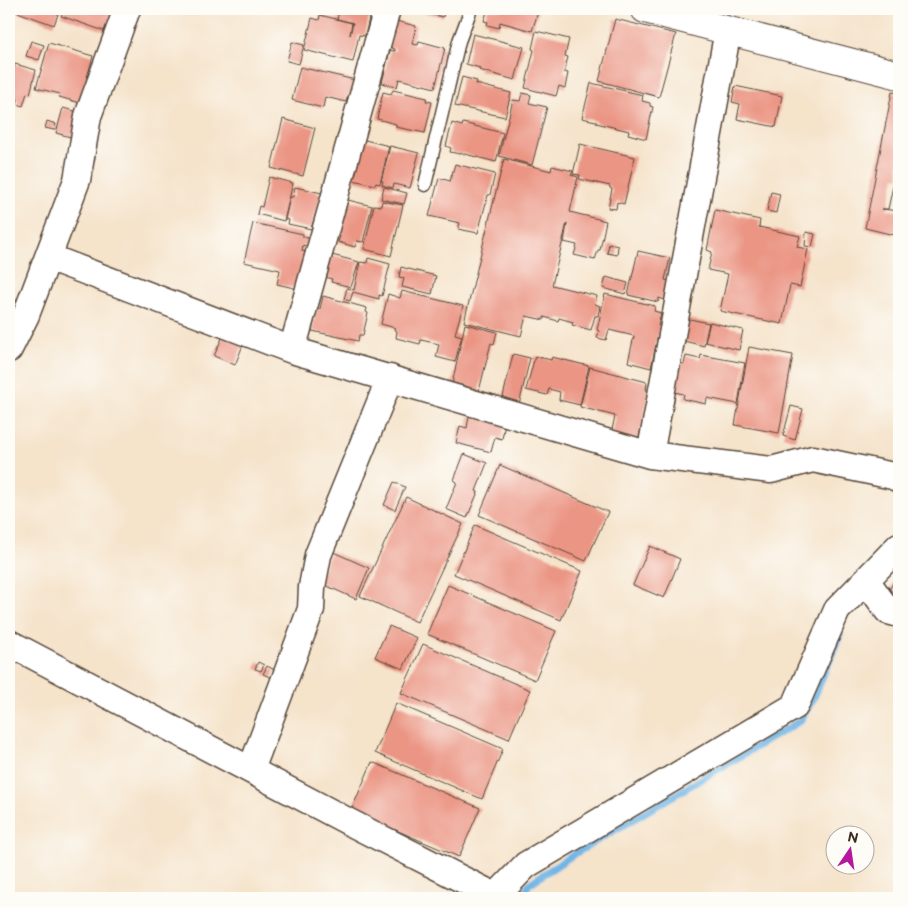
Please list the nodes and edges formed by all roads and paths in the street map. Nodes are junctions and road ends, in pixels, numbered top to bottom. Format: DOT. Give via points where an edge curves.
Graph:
graph roads {
  1 [pos="127,9"];
  2 [pos="387,9"];
  3 [pos="471,9"];
  4 [pos="645,9"];
  5 [pos="728,30"];
  6 [pos="899,75"];
  7 [pos="426,185"];
  8 [pos="48,257"];
  9 [pos="9,349"];
  10 [pos="292,350"];
  11 [pos="390,378"];
  12 [pos="650,454"];
  13 [pos="899,479"];
  14 [pos="899,546"];
  15 [pos="866,580"];
  16 [pos="899,614"];
  17 [pos="9,643"];
  18 [pos="251,770"];
  19 [pos="497,897"];
  1 -- 8 [label="street" via="88,116 77,180"];
  2 -- 10 [label="street"];
  3 -- 7 [label="lane" via="459,40"];
  4 -- 5 [label="street"];
  5 -- 6 [label="street"];
  5 -- 12 [label="street"];
  8 -- 9 [label="street" via="26,316"];
  8 -- 10 [label="street"];
  10 -- 11 [label="street"];
  11 -- 12 [label="street"];
  11 -- 18 [label="street" via="318,554 311,609"];
  12 -- 13 [label="street" via="771,470 813,459"];
  14 -- 15 [label="street"];
  15 -- 16 [label="street" via="888,611"];
  15 -- 19 [label="street" via="837,610 795,706 526,865"];
  17 -- 18 [label="street"];
  18 -- 19 [label="street"];
}
